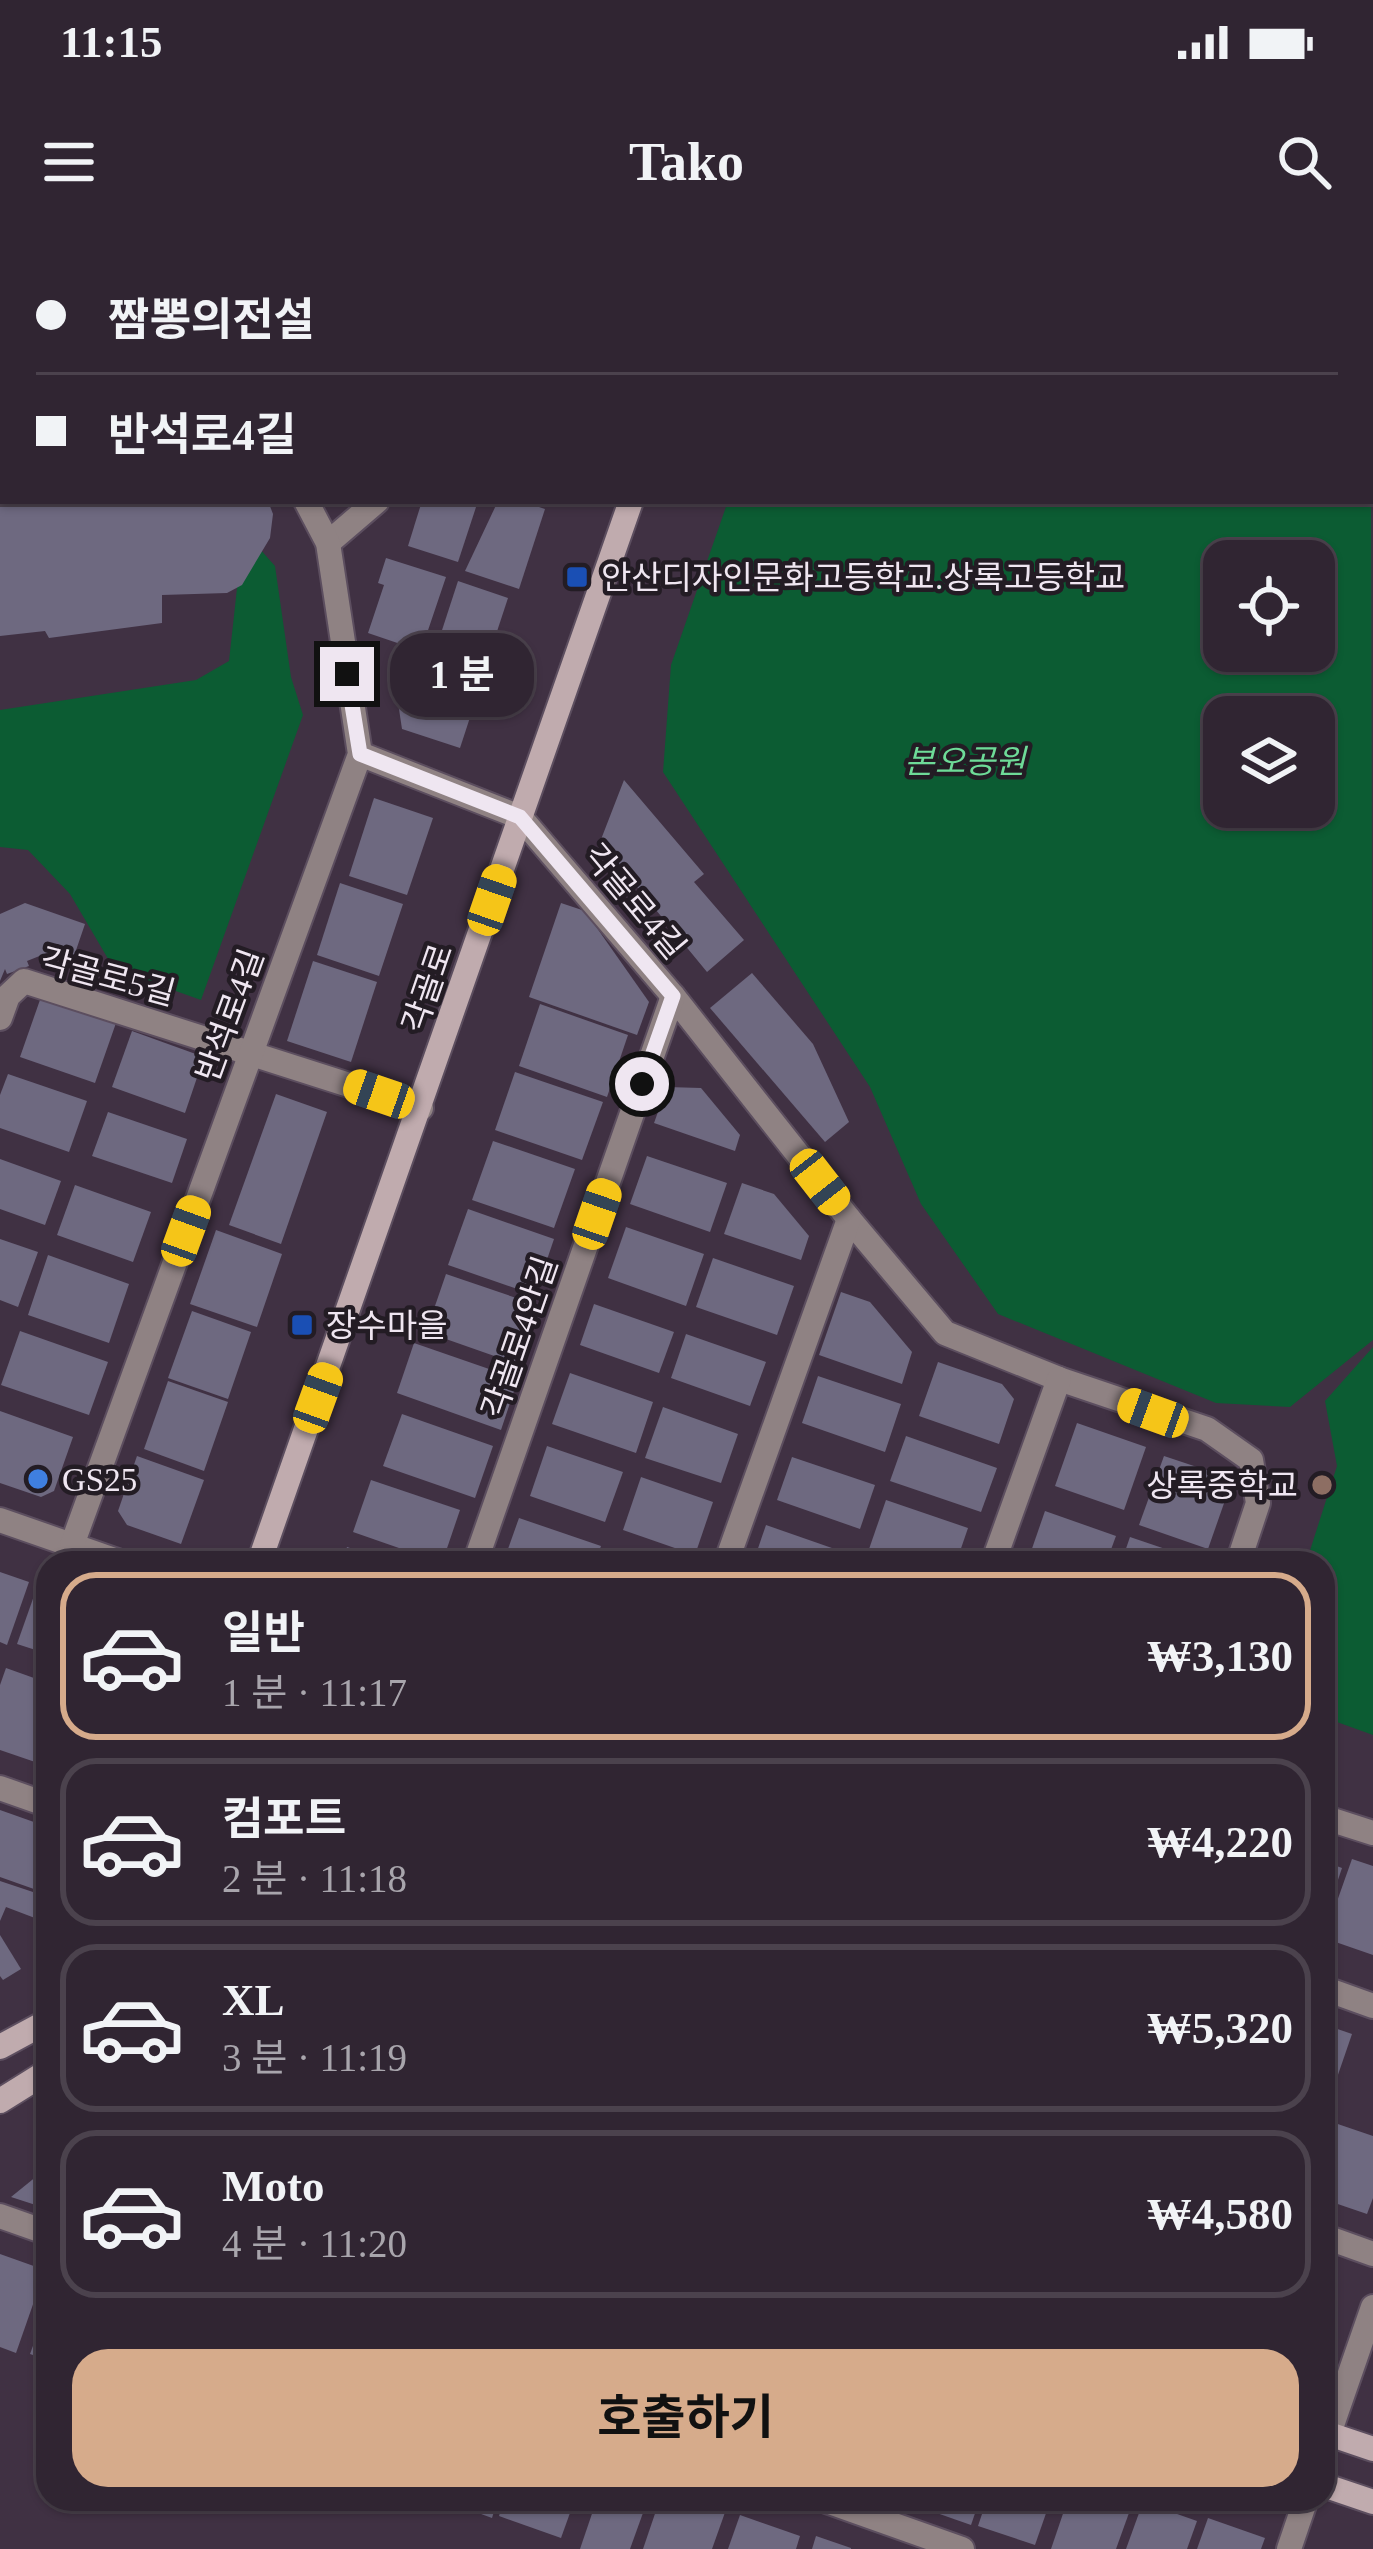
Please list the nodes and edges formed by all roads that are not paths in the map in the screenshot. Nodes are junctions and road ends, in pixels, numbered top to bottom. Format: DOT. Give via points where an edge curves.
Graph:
graph roads {
  1 [pos="308,504"];
  2 [pos="374,504"];
  3 [pos="631,504"];
  4 [pos="328,543"];
  5 [pos="360,754"];
  6 [pos="520,817"];
  7 [pos="673,996"];
  8 [pos="0,1018"];
  9 [pos="250,1051"];
  10 [pos="421,1108"];
  11 [pos="849,1220"];
  12 [pos="1059,1379"];
  13 [pos="0,1520"];
  14 [pos="72,1545"];
  15 [pos="89,1551"];
  16 [pos="263,1551"];
  17 [pos="479,1551"];
  18 [pos="730,1551"];
  19 [pos="997,1551"];
  20 [pos="1242,1551"];
  21 [pos="0,1788"];
  22 [pos="36,1801"];
  23 [pos="1335,1820"];
  24 [pos="1373,1834"];
  25 [pos="1335,1992"];
  26 [pos="1373,2006"];
  27 [pos="36,2028"];
  28 [pos="0,2047"];
  29 [pos="36,2079"];
  30 [pos="0,2102"];
  31 [pos="0,2216"];
  32 [pos="36,2229"];
  33 [pos="1335,2240"];
  34 [pos="1373,2254"];
  35 [pos="1373,2307"];
  36 [pos="1335,2412"];
  37 [pos="1335,2441"];
  38 [pos="1373,2449"];
  39 [pos="1335,2489"];
  40 [pos="1373,2502"];
  41 [pos="855,2511"];
  42 [pos="1302,2511"];
  43 [pos="962,2549"];
  44 [pos="1289,2549"];
  1 -- 4 [label="street, 반석로4길"];
  2 -- 4 [label="street"];
  3 -- 6 [label="main road, 각골로"];
  4 -- 5 [label="street, 반석로4길"];
  5 -- 6 [label="street, 각골로4길"];
  5 -- 9 [label="street, 반석로4길"];
  6 -- 7 [label="street, 각골로4길"];
  6 -- 10 [label="main road, 각골로"];
  7 -- 11 [label="street, 각골로4길"];
  7 -- 17 [label="street, 각골로4안길"];
  8 -- 9 [label="street, 각골로5길" via="24,981"];
  9 -- 10 [label="street, 각골로5길"];
  9 -- 14 [label="street, 반석로4길"];
  10 -- 16 [label="main road, 각골로"];
  11 -- 12 [label="street, 각골로4길" via="945,1333"];
  11 -- 18 [label="street"];
  12 -- 19 [label="street"];
  12 -- 20 [label="street, 각골로4길" via="1207,1429 1251,1460 1258,1503"];
  13 -- 14 [label="street"];
  14 -- 15 [label="street"];
  21 -- 22 [label="street"];
  23 -- 24 [label="street"];
  25 -- 26 [label="street"];
  27 -- 28 [label="main road"];
  29 -- 30 [label="main road"];
  31 -- 32 [label="street"];
  33 -- 34 [label="street"];
  35 -- 36 [label="street"];
  37 -- 38 [label="main road"];
  39 -- 40 [label="main road"];
  41 -- 43 [label="street"];
  42 -- 44 [label="street"];
}
